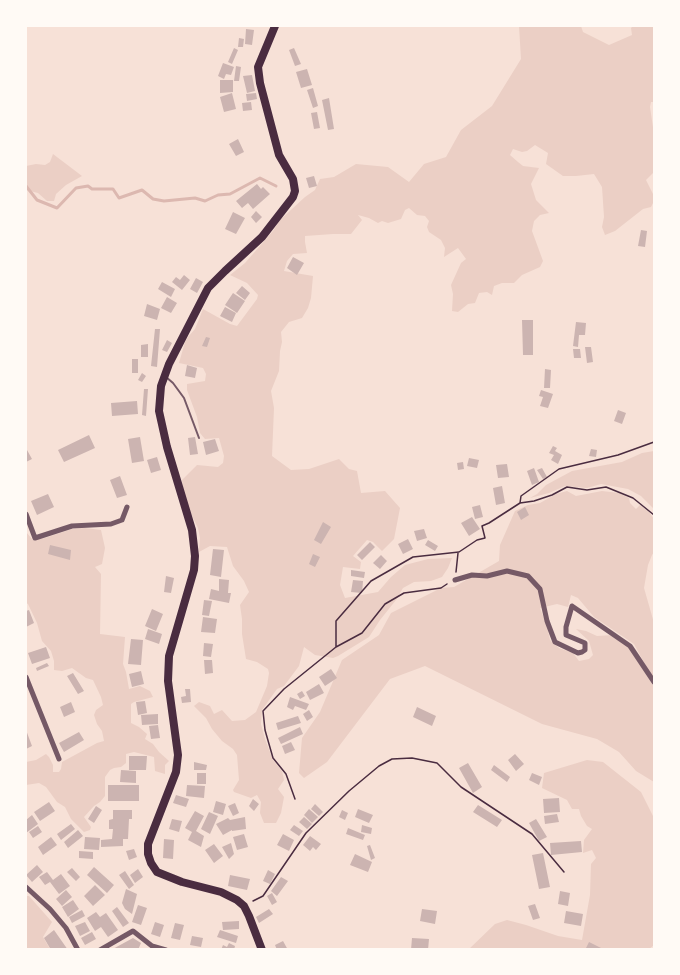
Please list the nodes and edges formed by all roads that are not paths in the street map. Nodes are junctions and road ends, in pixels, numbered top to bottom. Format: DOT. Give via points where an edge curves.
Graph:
graph roads {
  1 [pos="275,26"];
  2 [pos="164,375"];
  3 [pos="199,438"];
  4 [pos="127,507"];
  5 [pos="26,514"];
  6 [pos="455,580"];
  7 [pos="26,677"];
  8 [pos="654,682"];
  9 [pos="28,689"];
  10 [pos="59,759"];
  11 [pos="26,887"];
  12 [pos="78,950"];
  13 [pos="100,950"];
  14 [pos="166,950"];
  15 [pos="262,950"];
  1 -- 2 [label="highway" via="258,67 279,155 293,179 295,191 262,237 208,288"];
  2 -- 3 [label="lane" via="184,398"];
  2 -- 15 [label="highway" via="159,411 192,530 195,556 170,656 168,681 178,755 176,772 148,844 148,854 157,872 237,900 244,906"];
  4 -- 5 [label="street" via="122,520 111,524 72,526 35,538"];
  6 -- 8 [label="street" via="507,571 528,576 540,589 555,642 578,652 585,650 585,643 566,635 572,606 630,646"];
  7 -- 9 [label="street"];
  9 -- 10 [label="street"];
  11 -- 12 [label="street" via="66,928"];
  13 -- 14 [label="street" via="133,932 152,946"];
}
